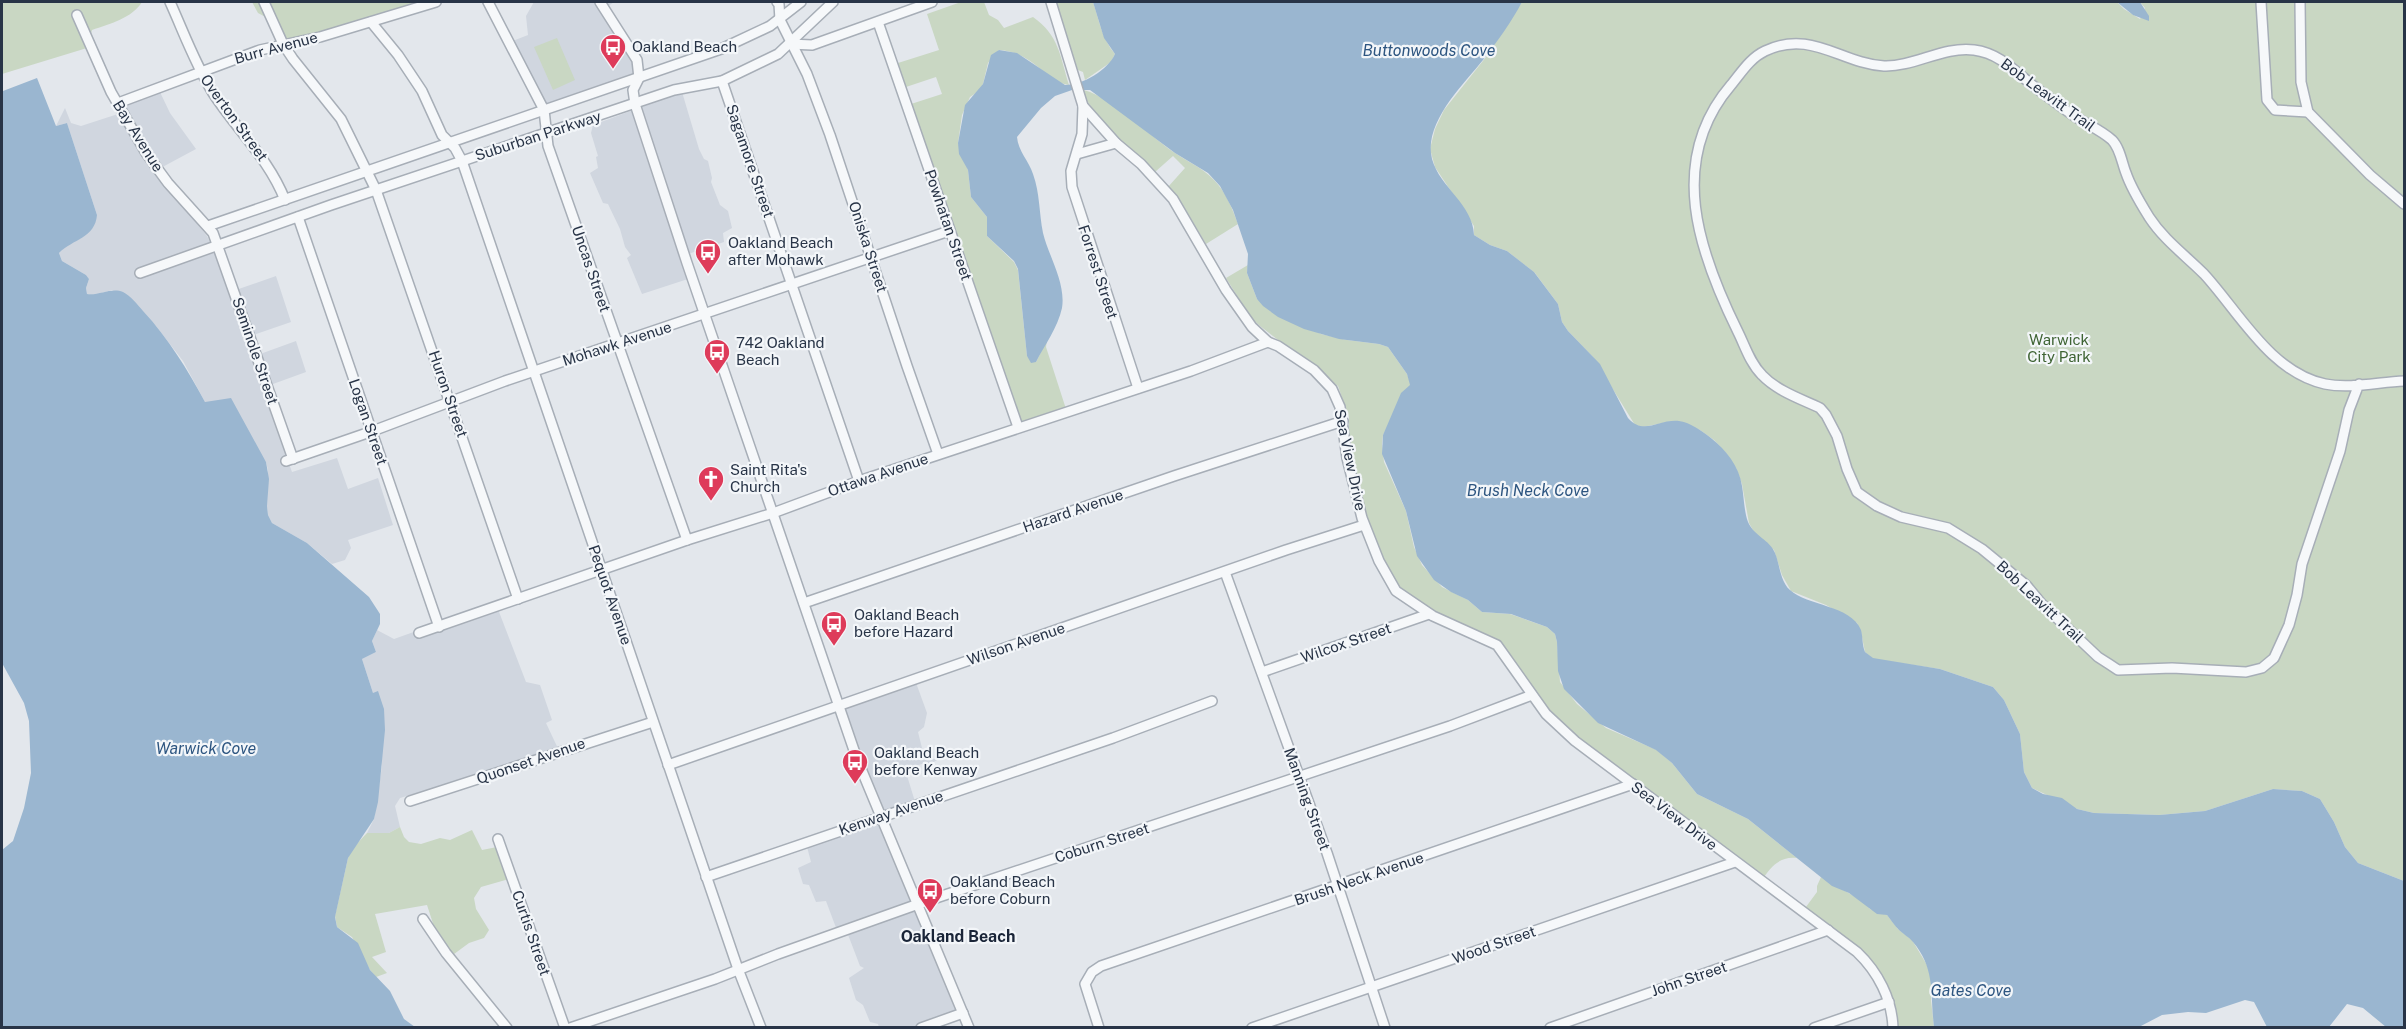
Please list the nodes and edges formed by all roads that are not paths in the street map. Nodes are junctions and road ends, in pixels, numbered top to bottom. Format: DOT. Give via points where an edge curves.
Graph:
graph roads {
  1 [pos="170,2"];
  2 [pos="264,2"];
  3 [pos="436,2"];
  4 [pos="488,2"];
  5 [pos="600,2"];
  6 [pos="777,2"];
  7 [pos="801,2"];
  8 [pos="833,2"];
  9 [pos="932,2"];
  10 [pos="1051,2"];
  11 [pos="2261,2"];
  12 [pos="2300,2"];
  13 [pos="77,15"];
  14 [pos="780,20"];
  15 [pos="371,22"];
  16 [pos="878,22"];
  17 [pos="283,44"];
  18 [pos="790,44"];
  19 [pos="200,71"];
  20 [pos="639,78"];
  21 [pos="722,81"];
  22 [pos="118,103"];
  23 [pos="635,104"];
  24 [pos="1083,106"];
  25 [pos="544,110"];
  26 [pos="2308,112"];
  27 [pos="546,133"];
  28 [pos="1116,143"];
  29 [pos="450,144"];
  30 [pos="1077,154"];
  31 [pos="462,161"];
  32 [pos="368,172"];
  33 [pos="376,190"];
  34 [pos="285,200"];
  35 [pos="2404,204"];
  36 [pos="298,217"];
  37 [pos="208,226"];
  38 [pos="949,231"];
  39 [pos="218,244"];
  40 [pos="871,257"];
  41 [pos="140,273"];
  42 [pos="793,285"];
  43 [pos="705,314"];
  44 [pos="1268,342"];
  45 [pos="617,344"];
  46 [pos="534,372"];
  47 [pos="2404,381"];
  48 [pos="2359,384"];
  49 [pos="1138,388"];
  50 [pos="451,402"];
  51 [pos="1343,421"];
  52 [pos="1018,427"];
  53 [pos="370,432"];
  54 [pos="938,454"];
  55 [pos="290,460"];
  56 [pos="859,481"];
  57 [pos="773,513"];
  58 [pos="1365,525"];
  59 [pos="687,540"];
  60 [pos="602,571"];
  61 [pos="1225,572"];
  62 [pos="518,599"];
  63 [pos="804,603"];
  64 [pos="1429,614"];
  65 [pos="439,627"];
  66 [pos="419,633"];
  67 [pos="1262,672"];
  68 [pos="1532,695"];
  69 [pos="1212,701"];
  70 [pos="839,705"];
  71 [pos="653,722"];
  72 [pos="668,765"];
  73 [pos="1298,777"];
  74 [pos="1633,784"];
  75 [pos="410,801"];
  76 [pos="880,818"];
  77 [pos="498,839"];
  78 [pos="1735,862"];
  79 [pos="706,877"];
  80 [pos="1338,886"];
  81 [pos="917,905"];
  82 [pos="423,919"];
  83 [pos="1828,930"];
  84 [pos="738,969"];
  85 [pos="1372,986"];
  86 [pos="1889,1002"];
  87 [pos="963,1013"];
  88 [pos="507,1028"];
  89 [pos="565,1028"];
  90 [pos="570,1028"];
  91 [pos="761,1028"];
  92 [pos="921,1028"];
  93 [pos="969,1028"];
  94 [pos="1099,1028"];
  95 [pos="1252,1028"];
  96 [pos="1385,1028"];
  97 [pos="1550,1028"];
  98 [pos="1814,1028"];
  99 [pos="1893,1028"];
  1 -- 19 [label="street, Overton Street"];
  2 -- 17 [label="street, Huron Street"];
  3 -- 15 [label="street, Burr Avenue"];
  4 -- 25 [label="street"];
  5 -- 20 [label="street" via="638,60"];
  6 -- 14 [label="street, Oniska Street"];
  7 -- 14 [label="street, Suburban Parkway"];
  8 -- 18 [label="street"];
  9 -- 16 [label="street, Suburban Parkway"];
  10 -- 24 [label="street, Sea View Drive"];
  11 -- 26 [label="street" via="2267,100 2275,110"];
  12 -- 26 [label="street" via="2301,82"];
  13 -- 22 [label="street, Bay Avenue"];
  14 -- 18 [label="street, Oniska Street"];
  14 -- 20 [label="street, Suburban Parkway" via="743,40"];
  15 -- 17 [label="street, Burr Avenue"];
  15 -- 29 [label="street, Pequot Avenue" via="422,91"];
  16 -- 18 [label="street, Suburban Parkway" via="812,45"];
  16 -- 38 [label="street, Powhatan Street"];
  17 -- 19 [label="street, Burr Avenue"];
  17 -- 32 [label="street, Huron Street" via="341,119"];
  18 -- 21 [label="street, Suburban Parkway" via="778,54"];
  18 -- 40 [label="street, Oniska Street" via="807,74"];
  19 -- 22 [label="street, Burr Avenue"];
  19 -- 34 [label="street, Overton Street" via="232,120 262,156"];
  20 -- 23 [label="street" via="633,90"];
  20 -- 25 [label="street, Suburban Parkway"];
  21 -- 23 [label="street, Suburban Parkway" via="674,90"];
  21 -- 42 [label="street, Sagamore Street"];
  22 -- 37 [label="street, Bay Avenue" via="146,153"];
  23 -- 27 [label="street, Suburban Parkway"];
  23 -- 43 [label="street"];
  24 -- 28 [label="street, Sea View Drive"];
  24 -- 30 [label="street, Forrest Street"];
  25 -- 27 [label="street"];
  25 -- 29 [label="street, Suburban Parkway"];
  26 -- 35 [label="street"];
  27 -- 31 [label="street, Suburban Parkway"];
  27 -- 45 [label="street, Uncas Street"];
  28 -- 30 [label="street"];
  28 -- 44 [label="street, Sea View Drive" via="1173,199 1233,302"];
  29 -- 31 [label="street, Pequot Avenue"];
  29 -- 32 [label="street, Suburban Parkway"];
  30 -- 49 [label="street, Forrest Street" via="1071,179 1077,209"];
  31 -- 33 [label="street, Suburban Parkway"];
  31 -- 46 [label="street, Pequot Avenue"];
  32 -- 33 [label="street, Huron Street"];
  32 -- 34 [label="street, Suburban Parkway"];
  33 -- 36 [label="street, Suburban Parkway"];
  33 -- 50 [label="street, Huron Street"];
  34 -- 37 [label="street, Suburban Parkway"];
  36 -- 39 [label="street, Suburban Parkway"];
  36 -- 53 [label="street, Logan Street"];
  37 -- 39 [label="street, Bay Avenue"];
  38 -- 40 [label="street, Mohawk Avenue"];
  38 -- 52 [label="street, Powhatan Street"];
  39 -- 41 [label="street, Suburban Parkway"];
  39 -- 55 [label="street, Seminole Street"];
  40 -- 42 [label="street, Mohawk Avenue"];
  40 -- 54 [label="street, Oniska Street"];
  42 -- 43 [label="street, Mohawk Avenue"];
  42 -- 56 [label="street, Sagamore Street"];
  43 -- 45 [label="street, Mohawk Avenue"];
  43 -- 57 [label="street"];
  44 -- 49 [label="street, Ottawa Avenue"];
  44 -- 51 [label="street, Sea View Drive" via="1323,378 1338,401"];
  45 -- 46 [label="street, Mohawk Avenue"];
  45 -- 59 [label="street, Uncas Street"];
  46 -- 50 [label="street, Mohawk Avenue"];
  46 -- 60 [label="street, Pequot Avenue"];
  47 -- 48 [label="street, Bob Leavitt Trail"];
  48 -- 48 [label="street, Bob Leavitt Trail" via="2325,384 2279,360 2192,262 2160,232 2130,182 2114,142 2055,102 2005,61 1990,55 1960,50 1882,66 1814,45 1785,44 1750,62 1720,96 1705,126 1693,195 1698,228 1720,296 1757,369 1769,382 1820,408 1826,415 1857,492 1901,517 1948,528 1982,549 2027,586 2098,657 2118,670 2246,672 2262,668 2274,658 2289,625 2302,564"];
  49 -- 52 [label="street, Ottawa Avenue"];
  50 -- 53 [label="street, Mohawk Avenue"];
  50 -- 62 [label="street, Huron Street"];
  51 -- 58 [label="street, Sea View Drive" via="1347,458"];
  51 -- 63 [label="street, Hazard Avenue"];
  52 -- 54 [label="street, Ottawa Avenue"];
  53 -- 55 [label="street, Mohawk Avenue"];
  53 -- 65 [label="street, Logan Street"];
  54 -- 56 [label="street, Ottawa Avenue"];
  56 -- 57 [label="street, Ottawa Avenue"];
  57 -- 59 [label="street, Ottawa Avenue"];
  57 -- 63 [label="street"];
  58 -- 61 [label="street, Wilson Avenue"];
  58 -- 64 [label="street, Sea View Drive" via="1396,591"];
  59 -- 60 [label="street, Ottawa Avenue"];
  60 -- 62 [label="street, Ottawa Avenue"];
  60 -- 71 [label="street, Pequot Avenue"];
  61 -- 67 [label="street, Manning Street"];
  61 -- 70 [label="street, Wilson Avenue"];
  62 -- 65 [label="street, Ottawa Avenue"];
  63 -- 70 [label="street"];
  64 -- 67 [label="street, Wilcox Street"];
  64 -- 68 [label="street, Sea View Drive" via="1497,645"];
  65 -- 66 [label="street, Ottawa Avenue"];
  67 -- 73 [label="street, Manning Street"];
  68 -- 73 [label="street, Coburn Street"];
  68 -- 74 [label="street, Sea View Drive" via="1559,727"];
  69 -- 76 [label="street, Kenway Avenue"];
  70 -- 72 [label="street, Wilson Avenue"];
  70 -- 76 [label="street"];
  71 -- 72 [label="street, Pequot Avenue"];
  71 -- 75 [label="street, Quonset Avenue"];
  72 -- 79 [label="street, Pequot Avenue"];
  73 -- 80 [label="street, Manning Street"];
  73 -- 81 [label="street, Coburn Street"];
  74 -- 78 [label="street, Sea View Drive"];
  74 -- 80 [label="street, Brush Neck Avenue"];
  76 -- 79 [label="street, Kenway Avenue"];
  76 -- 81 [label="street"];
  77 -- 89 [label="street, Curtis Street"];
  78 -- 83 [label="street, Sea View Drive"];
  78 -- 85 [label="street, Wood Street"];
  79 -- 84 [label="street, Pequot Avenue"];
  80 -- 85 [label="street, Manning Street"];
  80 -- 94 [label="street, Brush Neck Avenue" via="1101,966 1085,984"];
  81 -- 84 [label="street, Coburn Street"];
  81 -- 87 [label="street"];
  82 -- 88 [label="street"];
  83 -- 86 [label="street, Sea View Drive" via="1873,967"];
  83 -- 97 [label="street, John Street"];
  84 -- 90 [label="street, Coburn Street"];
  84 -- 91 [label="street, Pequot Avenue"];
  85 -- 95 [label="street, Wood Street"];
  85 -- 96 [label="street, Manning Street"];
  86 -- 98 [label="street"];
  86 -- 99 [label="street, Sea View Drive"];
  87 -- 92 [label="street"];
  87 -- 93 [label="street"];
}
